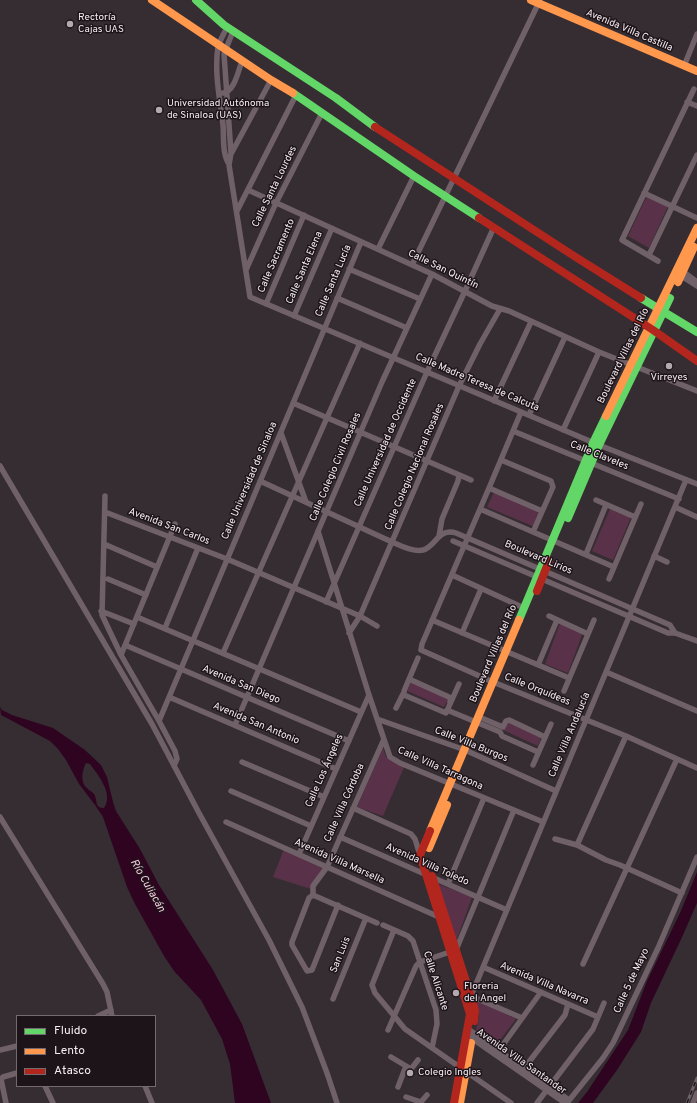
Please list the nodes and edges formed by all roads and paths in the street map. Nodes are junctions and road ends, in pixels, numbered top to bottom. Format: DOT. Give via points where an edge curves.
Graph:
graph roads {
  1 [pos="152,0"];
  2 [pos="196,0"];
  3 [pos="536,1"];
  4 [pos="230,29"];
  5 [pos="697,34"];
  6 [pos="222,47"];
  7 [pos="242,61"];
  8 [pos="684,66"];
  9 [pos="697,71"];
  10 [pos="271,80"];
  11 [pos="694,88"];
  12 [pos="226,92"];
  13 [pos="219,93"];
  14 [pos="296,95"];
  15 [pos="688,102"];
  16 [pos="697,106"];
  17 [pos="322,113"];
  18 [pos="231,153"];
  19 [pos="697,155"];
  20 [pos="228,163"];
  21 [pos="414,176"];
  22 [pos="454,178"];
  23 [pos="248,190"];
  24 [pos="644,193"];
  25 [pos="445,195"];
  26 [pos="276,203"];
  27 [pos="672,206"];
  28 [pos="237,211"];
  29 [pos="304,215"];
  30 [pos="697,218"];
  31 [pos="494,227"];
  32 [pos="332,228"];
  33 [pos="697,228"];
  34 [pos="697,241"];
  35 [pos="361,242"];
  36 [pos="378,250"];
  37 [pos="649,255"];
  38 [pos="658,260"];
  39 [pos="412,265"];
  40 [pos="349,269"];
  41 [pos="246,270"];
  42 [pos="679,272"];
  43 [pos="432,274"];
  44 [pos="697,282"];
  45 [pos="697,286"];
  46 [pos="465,291"];
  47 [pos="337,298"];
  48 [pos="420,299"];
  49 [pos="266,304"];
  50 [pos="500,309"];
  51 [pos="661,310"];
  52 [pos="294,316"];
  53 [pos="531,322"];
  54 [pos="324,328"];
  55 [pos="407,328"];
  56 [pos="651,329"];
  57 [pos="697,332"];
  58 [pos="565,337"];
  59 [pos="360,343"];
  60 [pos="599,352"];
  61 [pos="393,357"];
  62 [pos="697,361"];
  63 [pos="634,366"];
  64 [pos="427,372"];
  65 [pos="459,386"];
  66 [pos="697,391"];
  67 [pos="494,401"];
  68 [pos="293,403"];
  69 [pos="521,412"];
  70 [pos="529,415"];
  71 [pos="327,417"];
  72 [pos="563,430"];
  73 [pos="513,431"];
  74 [pos="360,432"];
  75 [pos="281,433"];
  76 [pos="596,444"];
  77 [pos="394,447"];
  78 [pos="501,460"];
  79 [pos="426,461"];
  80 [pos="588,462"];
  81 [pos="0,466"];
  82 [pos="459,475"];
  83 [pos="471,480"];
  84 [pos="686,480"];
  85 [pos="260,481"];
  86 [pos="298,482"];
  87 [pos="697,484"];
  88 [pos="490,488"];
  89 [pos="105,496"];
  90 [pos="292,496"];
  91 [pos="679,498"];
  92 [pos="596,500"];
  93 [pos="306,502"];
  94 [pos="641,504"];
  95 [pos="606,505"];
  96 [pos="675,507"];
  97 [pos="480,509"];
  98 [pos="542,511"];
  99 [pos="105,512"];
  100 [pos="326,512"];
  101 [pos="635,517"];
  102 [pos="697,517"];
  103 [pos="175,524"];
  104 [pos="359,527"];
  105 [pos="318,531"];
  106 [pos="533,532"];
  107 [pos="439,536"];
  108 [pos="170,537"];
  109 [pos="468,538"];
  110 [pos="453,541"];
  111 [pos="555,541"];
  112 [pos="392,542"];
  113 [pos="104,544"];
  114 [pos="464,546"];
  115 [pos="198,548"];
  116 [pos="586,554"];
  117 [pos="654,556"];
  118 [pos="227,559"];
  119 [pos="667,562"];
  120 [pos="157,567"];
  121 [pos="614,567"];
  122 [pos="258,573"];
  123 [pos="541,574"];
  124 [pos="452,576"];
  125 [pos="609,579"];
  126 [pos="108,580"];
  127 [pos="334,583"];
  128 [pos="294,588"];
  129 [pos="481,589"];
  130 [pos="146,595"];
  131 [pos="326,602"];
  132 [pos="341,608"];
  133 [pos="524,608"];
  134 [pos="633,609"];
  135 [pos="101,611"];
  136 [pos="360,616"];
  137 [pos="549,616"];
  138 [pos="137,617"];
  139 [pos="629,617"];
  140 [pos="432,620"];
  141 [pos="558,620"];
  142 [pos="594,620"];
  143 [pos="134,624"];
  144 [pos="377,626"];
  145 [pos="165,628"];
  146 [pos="349,633"];
  147 [pos="462,633"];
  148 [pos="675,633"];
  149 [pos="588,634"];
  150 [pos="192,640"];
  151 [pos="697,641"];
  152 [pos="125,645"];
  153 [pos="508,652"];
  154 [pos="223,653"];
  155 [pos="121,655"];
  156 [pos="418,658"];
  157 [pos="538,665"];
  158 [pos="259,668"];
  159 [pos="180,669"];
  160 [pos="606,672"];
  161 [pos="569,678"];
  162 [pos="409,679"];
  163 [pos="495,683"];
  164 [pos="459,684"];
  165 [pos="564,691"];
  166 [pos="369,695"];
  167 [pos="405,695"];
  168 [pos="169,697"];
  169 [pos="247,697"];
  170 [pos="450,702"];
  171 [pos="396,708"];
  172 [pos="447,710"];
  173 [pos="697,711"];
  174 [pos="361,712"];
  175 [pos="377,719"];
  176 [pos="159,720"];
  177 [pos="480,720"];
  178 [pos="586,720"];
  179 [pos="551,724"];
  180 [pos="235,725"];
  181 [pos="502,730"];
  182 [pos="545,736"];
  183 [pos="626,736"];
  184 [pos="384,739"];
  185 [pos="349,740"];
  186 [pos="467,751"];
  187 [pos="538,752"];
  188 [pos="677,759"];
  189 [pos="242,762"];
  190 [pos="533,765"];
  191 [pos="174,766"];
  192 [pos="697,768"];
  193 [pos="336,769"];
  194 [pos="453,785"];
  195 [pos="231,791"];
  196 [pos="556,792"];
  197 [pos="324,797"];
  198 [pos="484,798"];
  199 [pos="353,808"];
  200 [pos="514,810"];
  201 [pos="0,817"];
  202 [pos="226,822"];
  203 [pos="543,822"];
  204 [pos="311,826"];
  205 [pos="340,837"];
  206 [pos="555,839"];
  207 [pos="577,845"];
  208 [pos="299,854"];
  209 [pos="420,855"];
  210 [pos="697,857"];
  211 [pos="327,867"];
  212 [pos="626,868"];
  213 [pos="430,876"];
  214 [pos="448,884"];
  215 [pos="682,893"];
  216 [pos="313,895"];
  217 [pos="478,897"];
  218 [pos="338,905"];
  219 [pos="507,910"];
  220 [pos="442,916"];
  221 [pos="366,918"];
  222 [pos="377,923"];
  223 [pos="383,925"];
  224 [pos="394,930"];
  225 [pos="453,951"];
  226 [pos="420,962"];
  227 [pos="583,964"];
  228 [pos="483,967"];
  229 [pos="541,992"];
  230 [pos="468,997"];
  231 [pos="333,999"];
  232 [pos="604,1003"];
  233 [pos="568,1004"];
  234 [pos="111,1013"];
  235 [pos="394,1016"];
  236 [pos="598,1017"];
  237 [pos="522,1018"];
  238 [pos="388,1030"];
  239 [pos="470,1034"];
  240 [pos="16,1046"];
  241 [pos="432,1048"];
  242 [pos="0,1050"];
  243 [pos="497,1052"];
  244 [pos="391,1057"];
  245 [pos="418,1060"];
  246 [pos="411,1068"];
  247 [pos="463,1070"];
  248 [pos="522,1070"];
  249 [pos="16,1073"];
  250 [pos="45,1087"];
  251 [pos="145,1087"];
  252 [pos="398,1087"];
  253 [pos="548,1088"];
  254 [pos="697,1093"];
  255 [pos="427,1095"];
  256 [pos="406,1097"];
  257 [pos="420,1102"];
  258 [pos="567,1102"];
  259 [pos="6,1103"];
  260 [pos="53,1103"];
  261 [pos="152,1103"];
  262 [pos="337,1103"];
  263 [pos="454,1103"];
  264 [pos="460,1103"];
  265 [pos="511,1103"];
  266 [pos="538,1103"];
  267 [pos="693,1103"];
  1 -- 6 [label="street"];
  2 -- 4 [label="street"];
  3 -- 8 [label="street, Avenida Villa Castilla"];
  3 -- 22 [label="street"];
  4 -- 6 [label="street"];
  4 -- 22 [label="street"];
  5 -- 8 [label="street"];
  6 -- 7 [label="street"];
  6 -- 12 [label="street"];
  6 -- 13 [label="street" via="218,55"];
  7 -- 10 [label="street"];
  7 -- 12 [label="street" via="232,87"];
  8 -- 9 [label="street, Avenida Villa Castilla"];
  10 -- 14 [label="street"];
  10 -- 18 [label="street"];
  11 -- 15 [label="street"];
  12 -- 13 [label="street"];
  12 -- 18 [label="street"];
  13 -- 20 [label="street"];
  14 -- 17 [label="street"];
  14 -- 23 [label="street"];
  15 -- 16 [label="street"];
  15 -- 24 [label="street"];
  17 -- 21 [label="street"];
  17 -- 26 [label="street, Calle Santa Lourdes"];
  18 -- 20 [label="street"];
  19 -- 27 [label="street"];
  20 -- 28 [label="street"];
  21 -- 25 [label="street"];
  21 -- 36 [label="street"];
  22 -- 25 [label="street"];
  22 -- 51 [label="street"];
  23 -- 26 [label="street, Calle San Quintín"];
  23 -- 28 [label="street"];
  24 -- 27 [label="street"];
  24 -- 37 [label="street" via="622,240"];
  25 -- 31 [label="street"];
  25 -- 39 [label="street"];
  26 -- 29 [label="street, Calle San Quintín"];
  26 -- 41 [label="street, Calle Santa Lourdes"];
  27 -- 30 [label="street"];
  27 -- 37 [label="street"];
  28 -- 41 [label="street"];
  29 -- 32 [label="street, Calle San Quintín"];
  29 -- 49 [label="street, Calle Sacramento"];
  31 -- 46 [label="street, Calle Universidad de Occidente"];
  31 -- 56 [label="street"];
  32 -- 35 [label="street, Calle San Quintín"];
  32 -- 52 [label="street, Calle Santa Elena"];
  33 -- 42 [label="street, Boulevard Villas del Río"];
  34 -- 42 [label="street, Boulevard Villas del Río"];
  35 -- 36 [label="street, Calle San Quintín"];
  35 -- 40 [label="street, Calle Santa Lucía"];
  36 -- 39 [label="street, Calle San Quintín"];
  37 -- 38 [label="street"];
  39 -- 43 [label="street, Calle San Quintín"];
  40 -- 47 [label="street, Calle Santa Lucía"];
  40 -- 48 [label="street"];
  41 -- 49 [label="street, Calle Madre Teresa de Calcuta" via="250,297"];
  42 -- 44 [label="street"];
  42 -- 45 [label="street"];
  42 -- 51 [label="street, Boulevard Villas del Río"];
  43 -- 46 [label="street, Calle San Quintín"];
  43 -- 48 [label="street, Calle Colegio Civil Rosales"];
  46 -- 50 [label="street, Calle San Quintín"];
  46 -- 64 [label="street, Calle Universidad de Occidente"];
  47 -- 54 [label="street, Calle Santa Lucía"];
  47 -- 55 [label="street"];
  48 -- 55 [label="street, Calle Colegio Civil Rosales"];
  49 -- 52 [label="street, Calle Madre Teresa de Calcuta"];
  50 -- 53 [label="street, Calle San Quintín"];
  50 -- 65 [label="street, Calle Colegio Nacional Rosales"];
  51 -- 56 [label="street, Boulevard Villas del Río"];
  51 -- 57 [label="street"];
  52 -- 54 [label="street, Calle Madre Teresa de Calcuta"];
  53 -- 58 [label="street, Calle San Quintín"];
  53 -- 67 [label="street"];
  54 -- 59 [label="street, Calle Madre Teresa de Calcuta"];
  54 -- 68 [label="street, Calle Universidad de Sinaloa"];
  55 -- 61 [label="street, Calle Colegio Civil Rosales"];
  56 -- 62 [label="street"];
  56 -- 63 [label="street, Boulevard Villas del Río"];
  58 -- 60 [label="street, Calle San Quintín"];
  58 -- 70 [label="street"];
  59 -- 61 [label="street, Calle Madre Teresa de Calcuta"];
  59 -- 71 [label="street"];
  60 -- 63 [label="street, Calle San Quintín"];
  60 -- 72 [label="street"];
  61 -- 64 [label="street, Calle Madre Teresa de Calcuta"];
  61 -- 74 [label="street, Calle Colegio Civil Rosales"];
  63 -- 66 [label="street, Calle San Quintín"];
  63 -- 76 [label="street, Boulevard Villas del Río"];
  64 -- 65 [label="street, Calle Madre Teresa de Calcuta"];
  64 -- 77 [label="street, Calle Universidad de Occidente"];
  65 -- 67 [label="street, Calle Madre Teresa de Calcuta"];
  65 -- 79 [label="street, Calle Colegio Nacional Rosales"];
  67 -- 69 [label="street, Calle Madre Teresa de Calcuta"];
  68 -- 71 [label="street"];
  68 -- 75 [label="street, Calle Universidad de Sinaloa"];
  69 -- 70 [label="street, Calle Madre Teresa de Calcuta"];
  69 -- 73 [label="street"];
  70 -- 72 [label="street, Calle Madre Teresa de Calcuta"];
  71 -- 74 [label="street"];
  71 -- 86 [label="street"];
  72 -- 76 [label="street, Calle Madre Teresa de Calcuta"];
  73 -- 78 [label="street"];
  73 -- 80 [label="street, Calle Claveles"];
  74 -- 77 [label="street"];
  74 -- 100 [label="street, Calle Colegio Civil Rosales"];
  75 -- 85 [label="street, Calle Universidad de Sinaloa"];
  75 -- 86 [label="street"];
  76 -- 80 [label="street, Boulevard Villas del Río"];
  76 -- 84 [label="street, Calle Madre Teresa de Calcuta"];
  77 -- 79 [label="street"];
  77 -- 104 [label="street, Calle Universidad de Occidente"];
  78 -- 88 [label="street"];
  78 -- 98 [label="street" via="551,481 553,487"];
  79 -- 82 [label="street"];
  79 -- 112 [label="street, Calle Colegio Nacional Rosales"];
  80 -- 91 [label="street, Calle Claveles"];
  80 -- 111 [label="street, Boulevard Villas del Río"];
  81 -- 191 [label="street" via="116,662"];
  82 -- 83 [label="street"];
  82 -- 107 [label="street" via="442,519"];
  84 -- 87 [label="street, Calle Madre Teresa de Calcuta"];
  84 -- 91 [label="street, Calle Villa Andalucía"];
  85 -- 90 [label="street"];
  85 -- 118 [label="street, Calle Universidad de Sinaloa"];
  86 -- 90 [label="street"];
  86 -- 93 [label="street"];
  88 -- 97 [label="street"];
  88 -- 98 [label="street"];
  89 -- 99 [label="street"];
  90 -- 93 [label="street"];
  90 -- 122 [label="street"];
  91 -- 96 [label="street, Calle Villa Andalucía"];
  92 -- 95 [label="street"];
  93 -- 100 [label="street"];
  94 -- 101 [label="street"];
  95 -- 101 [label="street"];
  95 -- 116 [label="street"];
  96 -- 102 [label="street"];
  96 -- 117 [label="street, Calle Villa Andalucía"];
  97 -- 106 [label="street"];
  97 -- 109 [label="street"];
  98 -- 106 [label="street"];
  99 -- 108 [label="street, Avenida San Carlos"];
  99 -- 113 [label="street"];
  100 -- 104 [label="street"];
  100 -- 105 [label="street, Calle Colegio Civil Rosales"];
  101 -- 121 [label="street"];
  103 -- 108 [label="street"];
  104 -- 112 [label="street"];
  104 -- 127 [label="street, Calle Universidad de Occidente"];
  105 -- 127 [label="street, Calle Villa Tarragona"];
  105 -- 128 [label="street, Calle Colegio Civil Rosales"];
  106 -- 111 [label="street"];
  107 -- 109 [label="street, Boulevard Lirios" via="452,532"];
  107 -- 112 [label="street" via="431,546 421,550 412,550"];
  108 -- 115 [label="street, Avenida San Carlos"];
  108 -- 120 [label="street"];
  109 -- 114 [label="street"];
  109 -- 123 [label="street, Boulevard Lirios"];
  110 -- 114 [label="street, Boulevard Lirios"];
  111 -- 116 [label="street"];
  111 -- 123 [label="street, Boulevard Villas del Río"];
  112 -- 136 [label="street, Calle Colegio Nacional Rosales"];
  113 -- 120 [label="street"];
  113 -- 135 [label="street"];
  114 -- 123 [label="street, Boulevard Lirios"];
  114 -- 124 [label="street"];
  115 -- 118 [label="street, Avenida San Carlos"];
  115 -- 145 [label="street"];
  116 -- 121 [label="street"];
  117 -- 119 [label="street"];
  117 -- 134 [label="street, Calle Villa Andalucía"];
  118 -- 122 [label="street, Avenida San Carlos"];
  118 -- 150 [label="street, Calle Universidad de Sinaloa"];
  120 -- 130 [label="street"];
  121 -- 125 [label="street"];
  122 -- 128 [label="street, Avenida San Carlos"];
  122 -- 154 [label="street"];
  123 -- 133 [label="street, Boulevard Villas del Río"];
  123 -- 134 [label="street, Boulevard Lirios"];
  123 -- 139 [label="street, Boulevard Lirios"];
  123 -- 153 [label="street, Boulevard Villas del Río"];
  124 -- 129 [label="street"];
  124 -- 140 [label="street"];
  126 -- 130 [label="street"];
  127 -- 131 [label="street, Calle Universidad de Occidente"];
  127 -- 132 [label="street, Calle Villa Tarragona"];
  128 -- 131 [label="street, Avenida San Carlos"];
  128 -- 158 [label="street, Calle Colegio Civil Rosales"];
  129 -- 133 [label="street"];
  129 -- 147 [label="street"];
  130 -- 138 [label="street"];
  131 -- 132 [label="street, Avenida San Carlos"];
  132 -- 136 [label="street, Avenida San Carlos"];
  132 -- 146 [label="street, Calle Villa Tarragona"];
  133 -- 153 [label="street, Boulevard Villas del Río"];
  134 -- 139 [label="street, Calle Villa Andalucía"];
  134 -- 148 [label="street, Boulevard Lirios" via="670,625"];
  135 -- 143 [label="street"];
  135 -- 155 [label="street"];
  136 -- 144 [label="street, Avenida San Carlos"];
  136 -- 146 [label="street, Calle Colegio Nacional Rosales"];
  137 -- 141 [label="street"];
  138 -- 143 [label="street"];
  138 -- 145 [label="street"];
  139 -- 148 [label="street, Boulevard Lirios" via="668,633"];
  139 -- 160 [label="street, Calle Villa Andalucía"];
  140 -- 147 [label="street"];
  140 -- 163 [label="street, Calle Orquídeas" via="422,644 423,651"];
  141 -- 149 [label="street"];
  141 -- 157 [label="street"];
  142 -- 149 [label="street"];
  143 -- 152 [label="street"];
  145 -- 150 [label="street"];
  146 -- 166 [label="street, Calle Villa Tarragona"];
  147 -- 153 [label="street"];
  148 -- 151 [label="street, Boulevard Lirios"];
  149 -- 161 [label="street"];
  150 -- 154 [label="street"];
  150 -- 159 [label="street, Calle Universidad de Sinaloa"];
  152 -- 155 [label="street"];
  152 -- 159 [label="street, Avenida San Diego"];
  153 -- 157 [label="street"];
  153 -- 163 [label="street, Boulevard Villas del Río"];
  154 -- 158 [label="street"];
  155 -- 176 [label="street"];
  156 -- 162 [label="street"];
  157 -- 161 [label="street"];
  158 -- 169 [label="street, Calle Colegio Civil Rosales"];
  158 -- 174 [label="street"];
  159 -- 168 [label="street, Calle Universidad de Sinaloa"];
  159 -- 169 [label="street, Avenida San Diego"];
  160 -- 173 [label="street"];
  160 -- 178 [label="street, Calle Villa Andalucía"];
  161 -- 165 [label="street"];
  162 -- 167 [label="street"];
  162 -- 170 [label="street" via="449,697"];
  163 -- 177 [label="street, Boulevard Villas del Río"];
  163 -- 178 [label="street, Calle Orquídeas"];
  164 -- 170 [label="street"];
  166 -- 174 [label="street, Calle Los Ángeles"];
  166 -- 175 [label="street, Calle Villa Tarragona"];
  167 -- 171 [label="street"];
  167 -- 172 [label="street" via="443,713"];
  168 -- 176 [label="street, Calle Universidad de Sinaloa"];
  168 -- 180 [label="street, Avenida San Antonio"];
  169 -- 180 [label="street, Calle Colegio Civil Rosales"];
  169 -- 185 [label="street, Avenida San Diego"];
  170 -- 172 [label="street"];
  172 -- 177 [label="street"];
  174 -- 185 [label="street, Calle Los Ángeles"];
  175 -- 184 [label="street, Calle Villa Tarragona"];
  175 -- 186 [label="street, Calle Villa Burgos"];
  176 -- 191 [label="street" via="176,753"];
  177 -- 181 [label="street"];
  177 -- 186 [label="street, Boulevard Villas del Río"];
  178 -- 183 [label="street, Calle Orquídeas"];
  178 -- 196 [label="street, Calle Villa Andalucía"];
  179 -- 182 [label="street"];
  180 -- 193 [label="street, Avenida San Antonio"];
  181 -- 182 [label="street" via="506,720 509,720"];
  181 -- 187 [label="street" via="502,736"];
  182 -- 187 [label="street"];
  183 -- 188 [label="street, Calle Orquídeas"];
  183 -- 207 [label="street"];
  184 -- 194 [label="street, Calle Villa Tarragona" via="392,758"];
  184 -- 199 [label="street, Calle Villa Córdoba"];
  185 -- 193 [label="street, Calle Los Ángeles"];
  186 -- 194 [label="street, Boulevard Villas del Río"];
  186 -- 196 [label="street, Calle Villa Burgos"];
  187 -- 190 [label="street"];
  188 -- 192 [label="street, Calle Orquídeas"];
  188 -- 212 [label="street"];
  189 -- 197 [label="street"];
  191 -- 262 [label="street" via="269,940 302,1007"];
  193 -- 197 [label="street, Calle Los Ángeles"];
  194 -- 198 [label="street, Calle Villa Tarragona"];
  194 -- 209 [label="street, Boulevard Villas del Río"];
  194 -- 213 [label="street, Boulevard Villas del Río" via="426,856"];
  195 -- 204 [label="street"];
  196 -- 203 [label="street, Calle Villa Andalucía"];
  197 -- 204 [label="street, Calle Los Ángeles"];
  198 -- 200 [label="street, Calle Villa Tarragona"];
  198 -- 214 [label="street"];
  199 -- 205 [label="street, Calle Villa Córdoba"];
  199 -- 209 [label="street" via="411,834"];
  200 -- 203 [label="street, Calle Villa Tarragona"];
  200 -- 217 [label="street"];
  201 -- 234 [label="street" via="103,984"];
  202 -- 208 [label="street, Avenida Villa Marsella"];
  203 -- 219 [label="street, Calle Villa Andalucía"];
  204 -- 208 [label="street, Calle Los Ángeles"];
  205 -- 211 [label="street, Calle Villa Córdoba"];
  205 -- 213 [label="street, Avenida Villa Toledo"];
  206 -- 207 [label="street"];
  207 -- 212 [label="street"];
  208 -- 211 [label="street, Avenida Villa Marsella"];
  209 -- 213 [label="street, Boulevard Villas del Río"];
  210 -- 215 [label="street, Calle 5 de Mayo"];
  211 -- 216 [label="street, Calle Villa Córdoba" via="314,886"];
  211 -- 220 [label="street, Avenida Villa Marsella"];
  212 -- 215 [label="street"];
  212 -- 227 [label="street"];
  213 -- 214 [label="street, Avenida Villa Toledo"];
  213 -- 220 [label="street, Boulevard Villas del Río"];
  214 -- 217 [label="street, Avenida Villa Toledo"];
  215 -- 258 [label="street, Calle 5 de Mayo" via="613,1043"];
  216 -- 218 [label="street"];
  216 -- 218 [label="street, Calle Villa Córdoba" via="309,898 292,942 306,969 310,971 314,967"];
  217 -- 219 [label="street, Avenida Villa Toledo"];
  217 -- 225 [label="street"];
  218 -- 221 [label="street"];
  219 -- 228 [label="street, Calle Villa Andalucía"];
  220 -- 225 [label="street, Boulevard Villas del Río"];
  221 -- 222 [label="street"];
  221 -- 231 [label="street, San Luis"];
  223 -- 224 [label="street, Calle Alicante"];
  224 -- 226 [label="street, Calle Alicante" via="412,938"];
  224 -- 235 [label="street" via="372,985 373,990"];
  225 -- 226 [label="street"];
  225 -- 230 [label="street, Boulevard Villas del Río"];
  226 -- 235 [label="street" via="413,970"];
  226 -- 241 [label="street, Calle Alicante" via="438,1018"];
  228 -- 229 [label="street, Avenida Villa Navarra"];
  228 -- 230 [label="street, Calle Villa Andalucía"];
  229 -- 233 [label="street, Avenida Villa Navarra"];
  229 -- 237 [label="street"];
  230 -- 237 [label="street"];
  230 -- 239 [label="street, Boulevard Villas del Río" via="475,1011"];
  232 -- 236 [label="street"];
  233 -- 236 [label="street, Avenida Villa Navarra"];
  233 -- 248 [label="street" via="565,1015"];
  235 -- 238 [label="street"];
  235 -- 241 [label="street" via="413,1035"];
  236 -- 253 [label="street" via="593,1029"];
  237 -- 243 [label="street"];
  239 -- 243 [label="street, Avenida Villa Santander"];
  239 -- 247 [label="street, Boulevard Villas del Río"];
  240 -- 242 [label="street"];
  241 -- 247 [label="street"];
  243 -- 248 [label="street, Avenida Villa Santander"];
  244 -- 246 [label="street"];
  245 -- 246 [label="street"];
  246 -- 252 [label="street"];
  247 -- 263 [label="street, Boulevard Villas del Río"];
  247 -- 264 [label="street, Boulevard Villas del Río"];
  247 -- 265 [label="street"];
  248 -- 253 [label="street, Avenida Villa Santander"];
  249 -- 259 [label="street" via="1,1079"];
  250 -- 260 [label="street"];
  251 -- 261 [label="street"];
  253 -- 258 [label="street, Avenida Villa Santander"];
  253 -- 266 [label="street"];
  254 -- 267 [label="street"];
  255 -- 257 [label="street"];
  256 -- 257 [label="street"];
}
